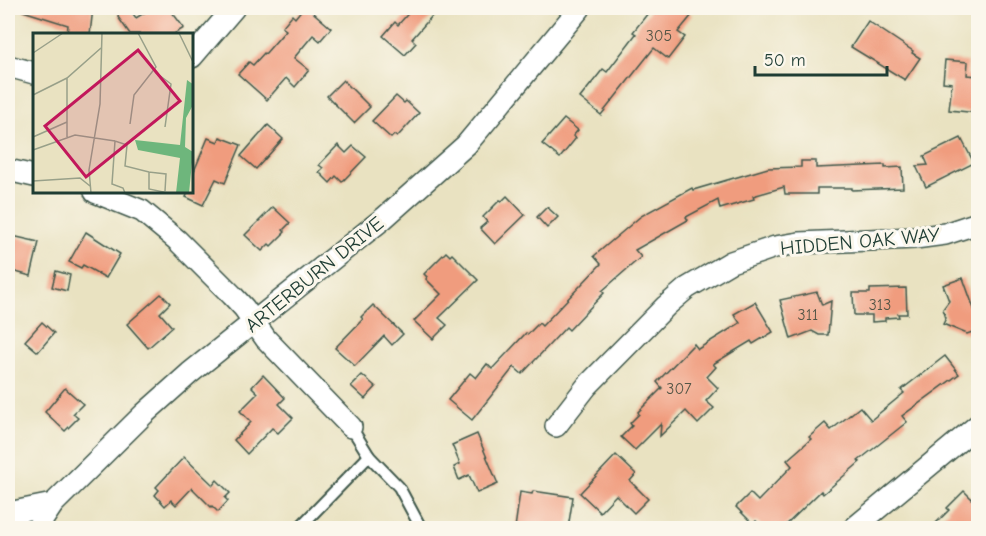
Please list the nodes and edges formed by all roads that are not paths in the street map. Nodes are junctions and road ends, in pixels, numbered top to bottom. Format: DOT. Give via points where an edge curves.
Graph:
graph roads {
  1 [pos="234,8"];
  2 [pos="580,8"];
  3 [pos="194,55"];
  4 [pos="8,66"];
  5 [pos="33,73"];
  6 [pos="8,170"];
  7 [pos="33,176"];
  8 [pos="105,194"];
  9 [pos="140,201"];
  10 [pos="978,223"];
  11 [pos="254,322"];
  12 [pos="978,425"];
  13 [pos="556,426"];
  14 [pos="351,427"];
  15 [pos="369,456"];
  16 [pos="53,504"];
  17 [pos="8,513"];
  18 [pos="37,528"];
  19 [pos="299,528"];
  20 [pos="421,528"];
  21 [pos="854,528"];
  1 -- 3 [label="street"];
  2 -- 11 [label="street, ARTERBURN DRIVE" via="466,145 384,218"];
  4 -- 5 [label="street"];
  6 -- 7 [label="street"];
  8 -- 9 [label="street"];
  9 -- 11 [label="street"];
  10 -- 13 [label="street, HIDDEN OAK WAY" via="945,234 915,238 799,243 731,262 687,288 666,306 587,386"];
  11 -- 14 [label="street"];
  11 -- 16 [label="street, ARTERBURN DRIVE" via="144,414"];
  12 -- 21 [label="street"];
  14 -- 15 [label="lane"];
  15 -- 19 [label="lane"];
  15 -- 20 [label="lane" via="399,487"];
  16 -- 17 [label="street"];
  16 -- 18 [label="street, ARTERBURN DRIVE"];
}
